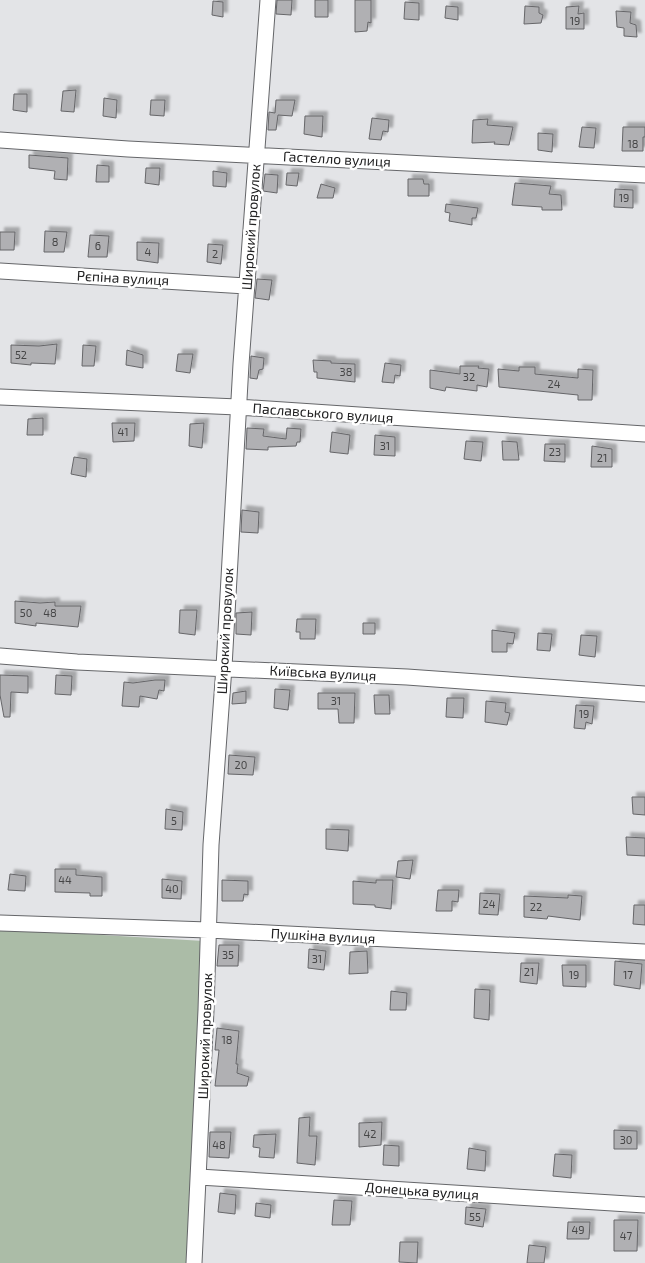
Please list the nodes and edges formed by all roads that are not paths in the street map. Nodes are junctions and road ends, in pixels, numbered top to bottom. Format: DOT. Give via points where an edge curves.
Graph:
graph roads {
  1 [pos="268,0"];
  2 [pos="0,140"];
  3 [pos="256,155"];
  4 [pos="645,175"];
  5 [pos="0,271"];
  6 [pos="246,286"];
  7 [pos="0,397"];
  8 [pos="238,408"];
  9 [pos="645,434"];
  10 [pos="0,656"];
  11 [pos="224,667"];
  12 [pos="645,694"];
  13 [pos="0,923"];
  14 [pos="208,930"];
  15 [pos="645,952"];
  16 [pos="199,1177"];
  17 [pos="645,1205"];
  18 [pos="194,1263"];
  1 -- 3 [label="street, Широкий провулок"];
  2 -- 3 [label="street, Гастелло вулиця"];
  3 -- 4 [label="street, Гастелло вулиця"];
  3 -- 6 [label="street, Широкий провулок"];
  5 -- 6 [label="street, Рєпіна вулиця"];
  6 -- 8 [label="street, Широкий провулок"];
  7 -- 8 [label="street, Паславського вулиця"];
  8 -- 9 [label="street, Паславського вулиця"];
  8 -- 11 [label="street, Широкий провулок"];
  10 -- 11 [label="street, Київська вулиця"];
  11 -- 12 [label="street, Київська вулиця"];
  11 -- 14 [label="street, Широкий провулок"];
  13 -- 14 [label="street, Пушкіна вулиця"];
  14 -- 15 [label="street, Пушкіна вулиця"];
  14 -- 16 [label="street, Широкий провулок"];
  16 -- 17 [label="street, Донецька вулиця"];
  16 -- 18 [label="street, Широкий провулок"];
}
